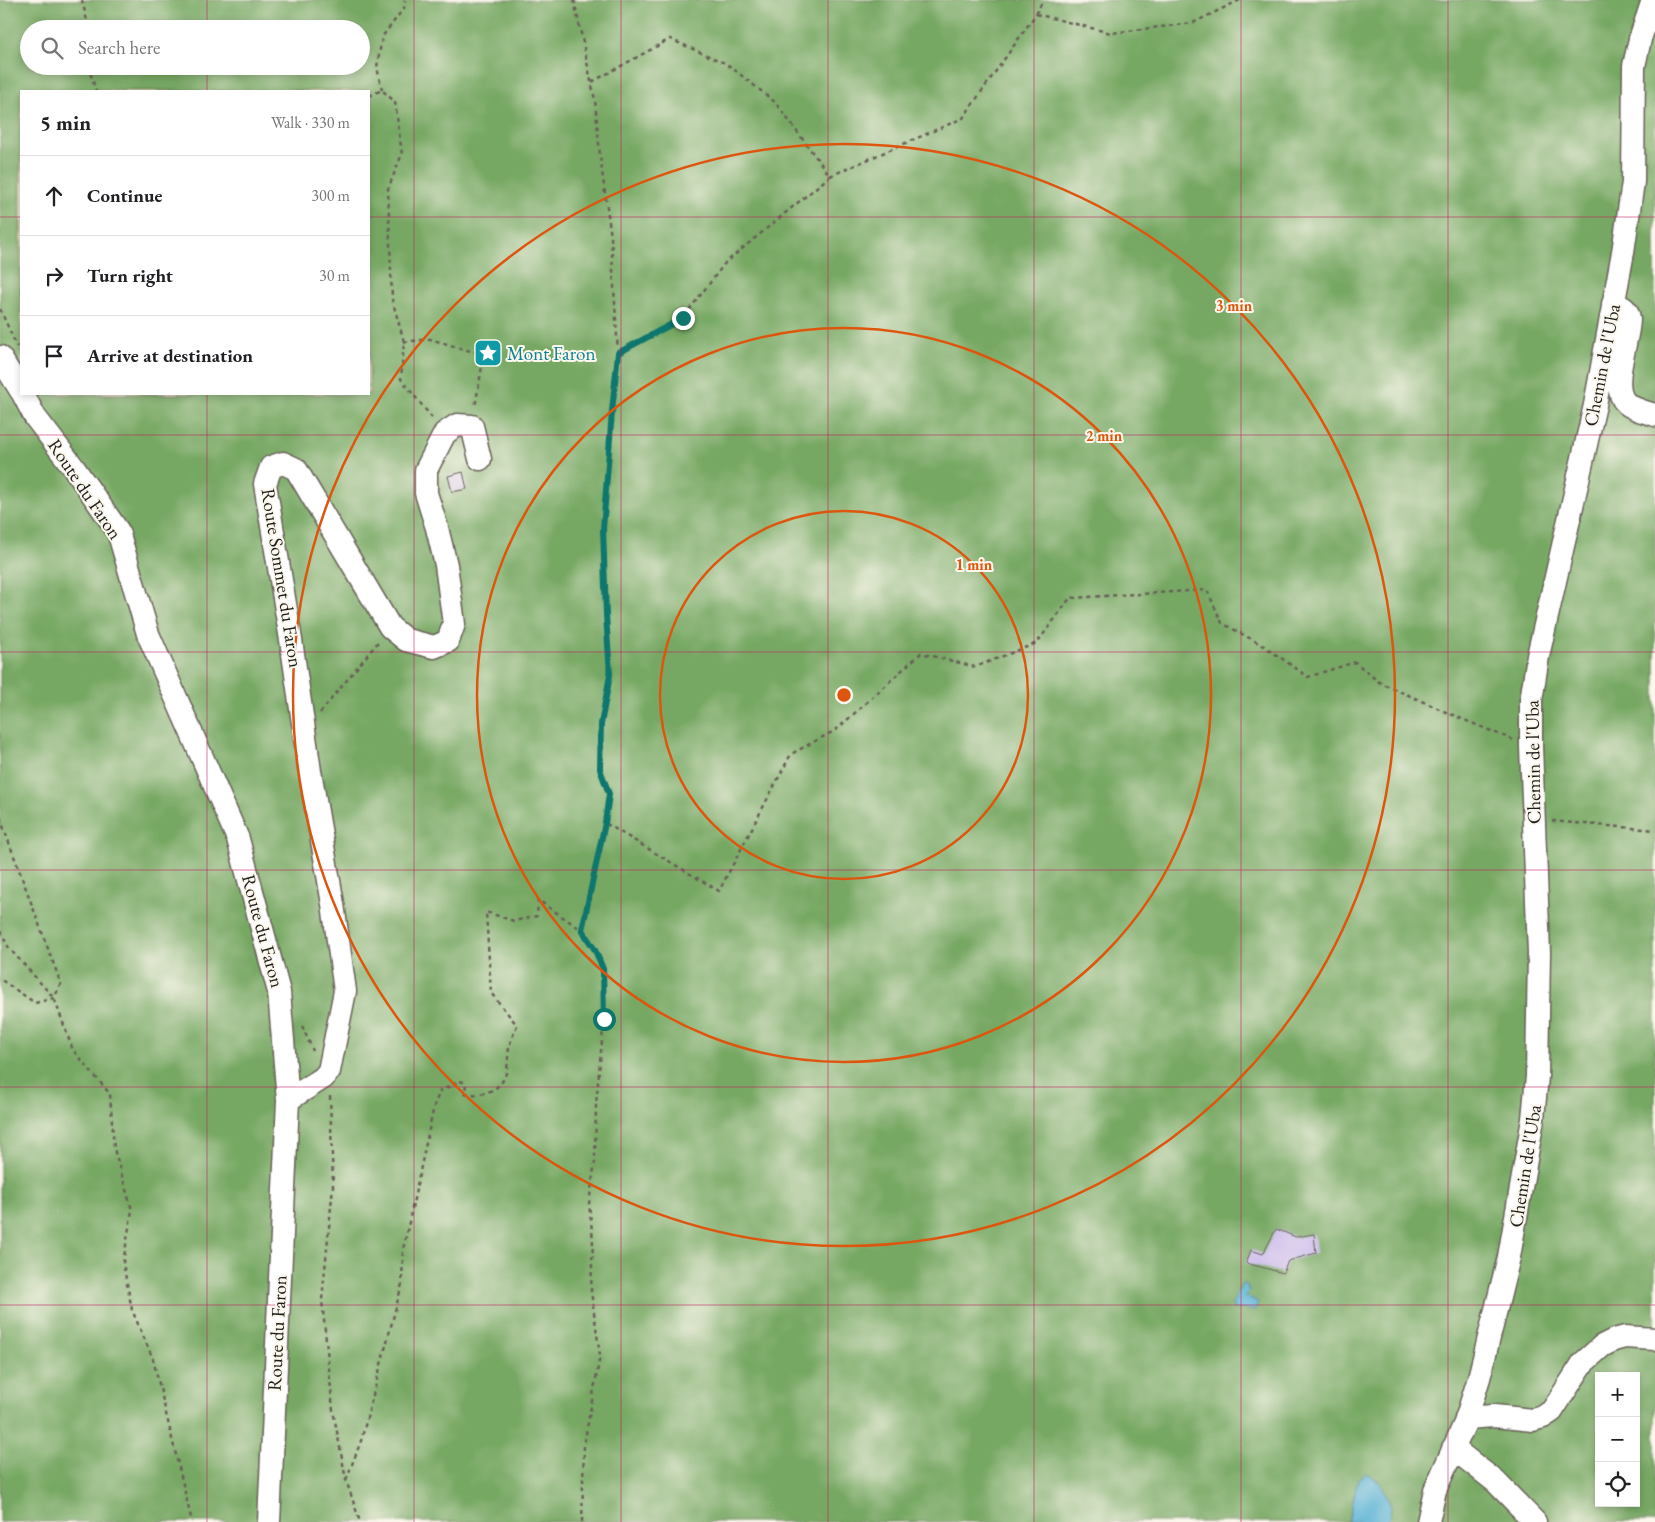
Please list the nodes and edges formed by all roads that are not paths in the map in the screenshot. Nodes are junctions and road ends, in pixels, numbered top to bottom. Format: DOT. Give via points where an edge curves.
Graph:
graph roads {
  1 [pos="1653,0"];
  2 [pos="1614,304"];
  3 [pos="9,353"];
  4 [pos="20,386"];
  5 [pos="24,395"];
  6 [pos="1655,415"];
  7 [pos="480,459"];
  8 [pos="288,1100"];
  9 [pos="1655,1339"];
  10 [pos="1466,1418"];
  11 [pos="1453,1448"];
  12 [pos="269,1522"];
  13 [pos="1428,1522"];
  14 [pos="1535,1522"];
  1 -- 2 [label="street, Chemin de l'Uba" via="1634,66 1633,182"];
  2 -- 6 [label="street" via="1624,308 1629,319 1619,378 1620,393 1627,404"];
  2 -- 10 [label="street, Chemin de l'Uba" via="1531,701 1539,953 1536,1098 1509,1257"];
  3 -- 4 [label="street, Route du Faron"];
  5 -- 8 [label="street, Route du Faron" via="35,418 118,531 148,634 238,839 279,992"];
  7 -- 8 [label="street, Route Sommet du Faron" via="472,426 456,425 445,433 426,470 426,494 446,565 454,624 448,641 434,647 406,640 390,628 296,469 283,463 271,467 265,484 334,904 345,992 328,1072"];
  8 -- 12 [label="street, Route du Faron"];
  9 -- 10 [label="street" via="1626,1337 1595,1351 1576,1372 1552,1411 1543,1417 1532,1420 1494,1416"];
  10 -- 11 [label="street, Chemin de l'Uba"];
  11 -- 13 [label="street, Chemin de l'Uba" via="1435,1490"];
  11 -- 14 [label="street" via="1496,1482"];
}
